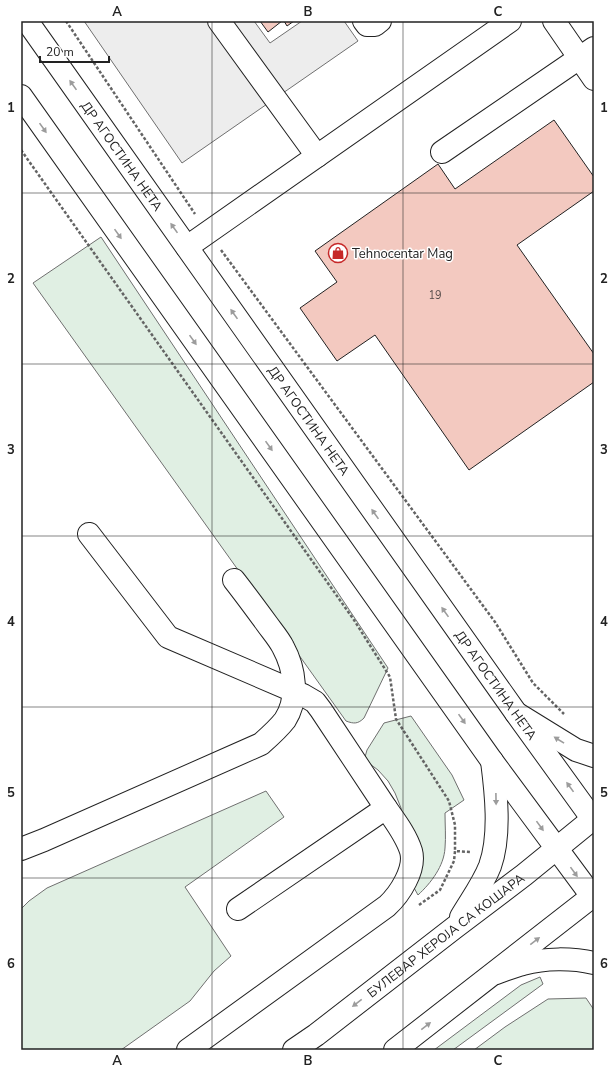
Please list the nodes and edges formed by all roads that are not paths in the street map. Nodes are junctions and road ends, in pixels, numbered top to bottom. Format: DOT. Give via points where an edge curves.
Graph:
graph roads {
  1 [pos="27,21"];
  2 [pos="219,21"];
  3 [pos="364,21"];
  4 [pos="380,21"];
  5 [pos="510,21"];
  6 [pos="554,21"];
  7 [pos="587,53"];
  8 [pos="594,79"];
  9 [pos="21,96"];
  10 [pos="442,152"];
  11 [pos="317,156"];
  12 [pos="188,247"];
  13 [pos="89,534"];
  14 [pos="234,580"];
  15 [pos="294,691"];
  16 [pos="516,713"];
  17 [pos="594,756"];
  18 [pos="492,761"];
  19 [pos="386,808"];
  20 [pos="594,820"];
  21 [pos="557,848"];
  22 [pos="21,849"];
  23 [pos="593,897"];
  24 [pos="238,909"];
  25 [pos="454,928"];
  26 [pos="594,962"];
  27 [pos="493,974"];
  28 [pos="188,1050"];
  29 [pos="294,1050"];
  30 [pos="395,1050"];
  12 -- 1 [label="street, ДР АГОСТИНА НЕТА, one-way"];
  2 -- 11 [label="street"];
  3 -- 4 [label="street" via="367,25 375,25"];
  5 -- 11 [label="street"];
  6 -- 7 [label="street"];
  7 -- 8 [label="street"];
  7 -- 10 [label="street"];
  9 -- 18 [label="street, one-way"];
  11 -- 12 [label="street"];
  16 -- 12 [label="street, ДР АГОСТИНА НЕТА, one-way"];
  13 -- 15 [label="street" via="168,637"];
  14 -- 15 [label="street" via="283,646 294,678"];
  15 -- 19 [label="street" via="315,702"];
  15 -- 22 [label="street" via="285,719 261,744"];
  17 -- 16 [label="street, one-way" via="576,750"];
  20 -- 16 [label="street, ДР АГОСТИНА НЕТА, one-way"];
  18 -- 21 [label="street, one-way"];
  18 -- 25 [label="street, one-way" via="496,802 493,854 481,885"];
  19 -- 24 [label="street"];
  19 -- 28 [label="street" via="404,834 412,858 409,872 396,897"];
  20 -- 21 [label="street, БУЛЕВАР ХЕРОЈА СА КОШАРА"];
  21 -- 23 [label="street, one-way"];
  21 -- 25 [label="street, БУЛЕВАР ХЕРОЈА СА КОШАРА"];
  27 -- 23 [label="street, one-way"];
  25 -- 29 [label="street, БУЛЕВАР ХЕРОЈА СА КОШАРА, one-way"];
  26 -- 27 [label="street" via="546,961 523,964"];
  30 -- 27 [label="street, one-way"];
}
